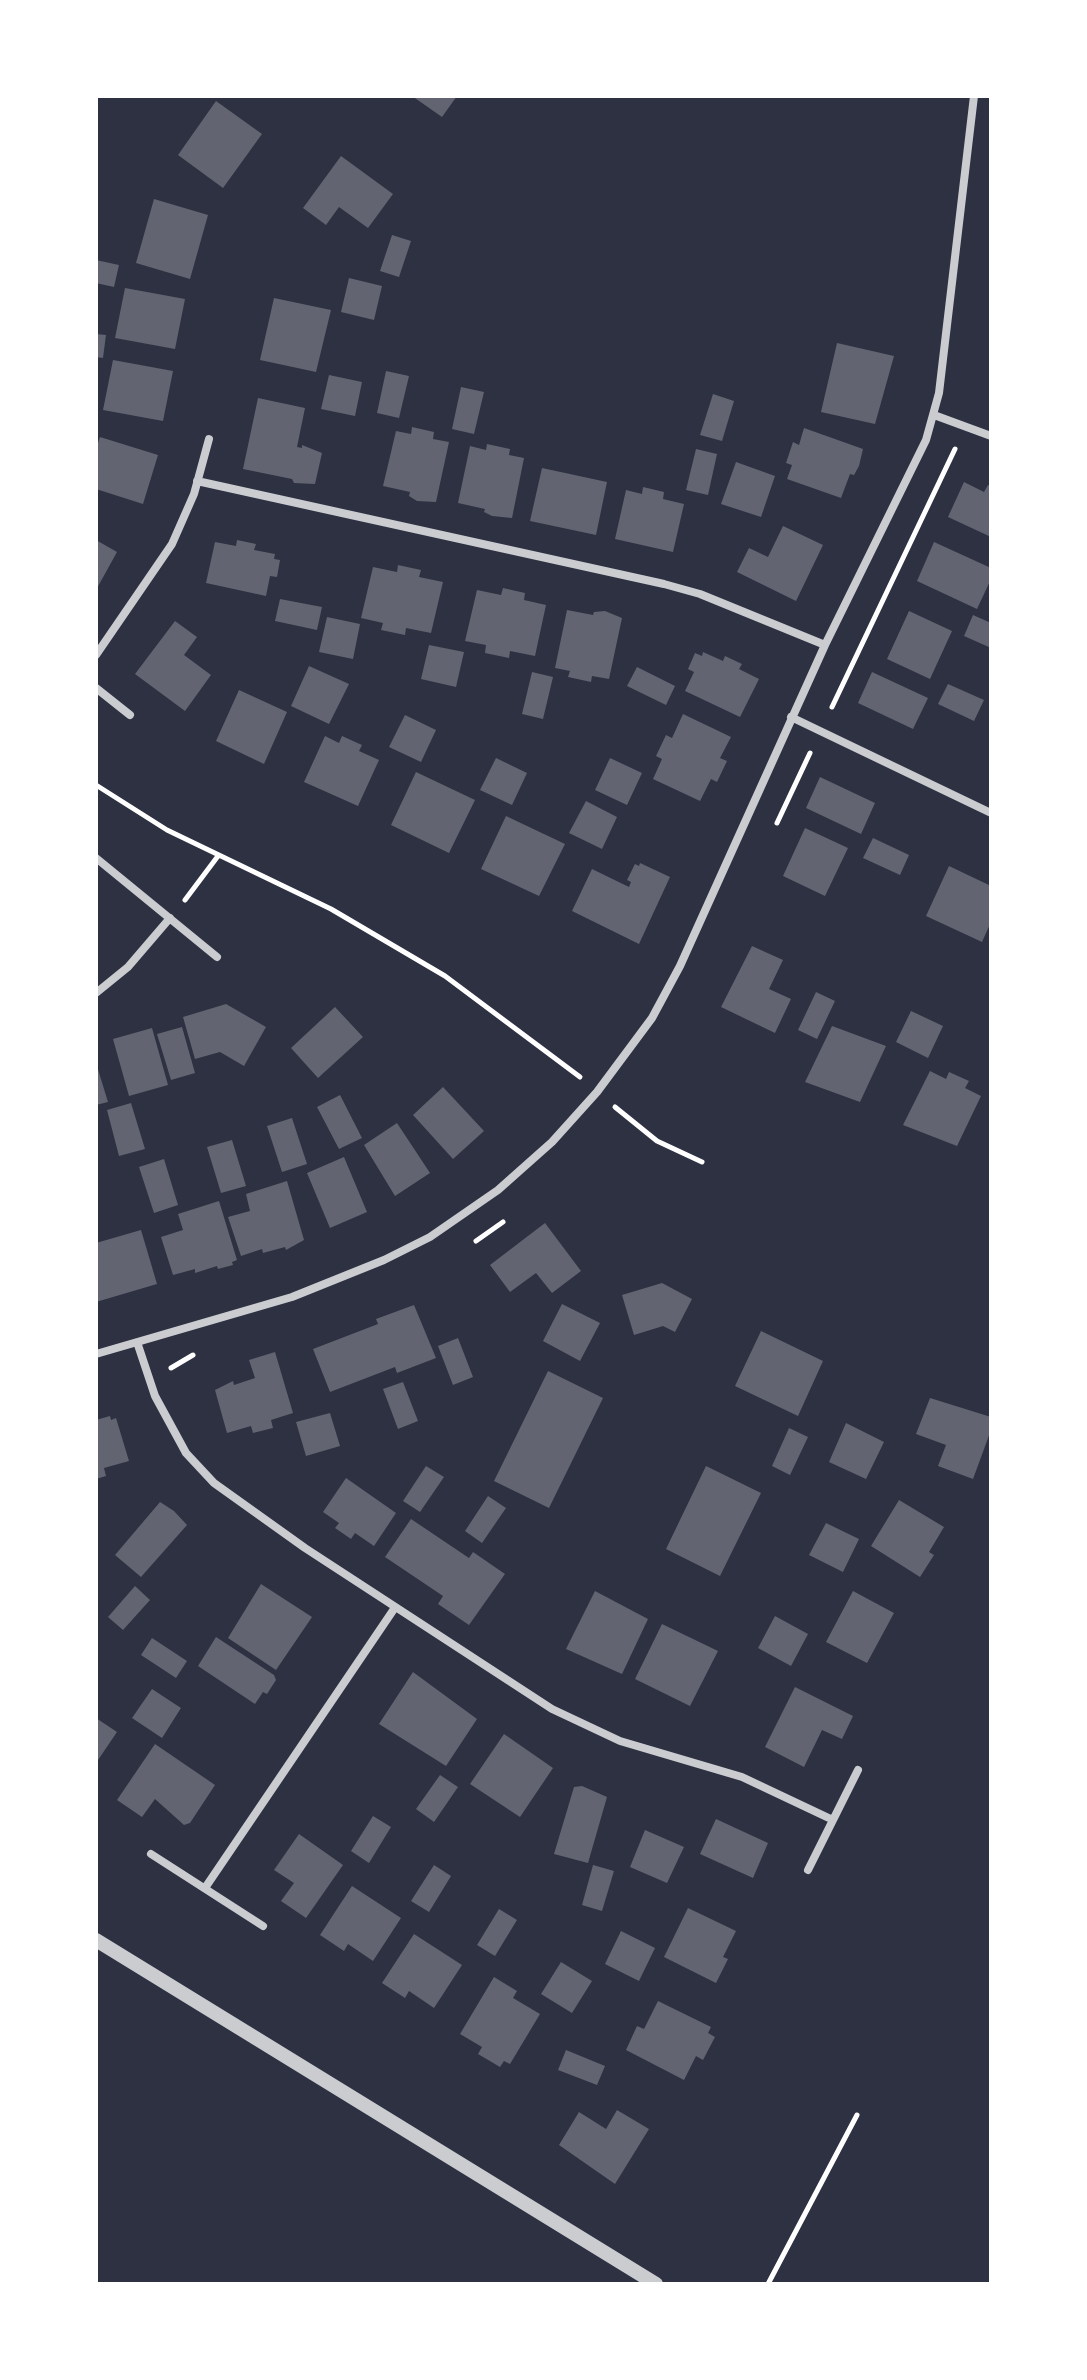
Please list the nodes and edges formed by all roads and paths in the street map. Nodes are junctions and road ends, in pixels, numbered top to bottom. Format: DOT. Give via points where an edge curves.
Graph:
graph roads {
  1 [pos="974,96"];
  2 [pos="934,415"];
  3 [pos="962,425"];
  4 [pos="991,436"];
  5 [pos="209,439"];
  6 [pos="197,481"];
  7 [pos="825,645"];
  8 [pos="96,655"];
  9 [pos="96,688"];
  10 [pos="130,715"];
  11 [pos="791,717"];
  12 [pos="820,731"];
  13 [pos="96,785"];
  14 [pos="991,813"];
  15 [pos="772,835"];
  16 [pos="218,856"];
  17 [pos="96,858"];
  18 [pos="170,918"];
  19 [pos="217,957"];
  20 [pos="96,993"];
  21 [pos="587,1066"];
  22 [pos="579,1076"];
  23 [pos="569,1088"];
  24 [pos="597,1092"];
  25 [pos="626,1103"];
  26 [pos="619,1111"];
  27 [pos="611,1119"];
  28 [pos="702,1162"];
  29 [pos="509,1217"];
  30 [pos="465,1248"];
  31 [pos="137,1342"];
  32 [pos="96,1354"];
  33 [pos="196,1354"];
  34 [pos="147,1376"];
  35 [pos="394,1609"];
  36 [pos="858,1770"];
  37 [pos="833,1820"];
  38 [pos="151,1854"];
  39 [pos="808,1870"];
  40 [pos="205,1888"];
  41 [pos="263,1926"];
  42 [pos="96,1940"];
  43 [pos="857,2115"];
  44 [pos="656,2284"];
  45 [pos="768,2284"];
  1 -- 2 [label="street"];
  2 -- 3 [label="street"];
  2 -- 7 [label="street"];
  3 -- 4 [label="street"];
  3 -- 12 [label="path" via="934,497"];
  5 -- 6 [label="street"];
  6 -- 7 [label="street" via="664,584"];
  6 -- 8 [label="street" via="172,544"];
  7 -- 11 [label="street"];
  9 -- 10 [label="street"];
  11 -- 12 [label="street"];
  11 -- 24 [label="street" via="669,988"];
  12 -- 14 [label="street"];
  12 -- 15 [label="path"];
  13 -- 16 [label="path"];
  16 -- 18 [label="path"];
  16 -- 22 [label="path" via="331,909 445,976"];
  17 -- 18 [label="street"];
  18 -- 19 [label="street"];
  18 -- 20 [label="street" via="128,967"];
  21 -- 22 [label="path"];
  22 -- 23 [label="path"];
  22 -- 24 [label="path"];
  24 -- 26 [label="path"];
  24 -- 31 [label="street" via="519,1172 430,1237 292,1297"];
  25 -- 26 [label="path"];
  26 -- 27 [label="path"];
  26 -- 28 [label="path" via="657,1141"];
  29 -- 30 [label="path"];
  31 -- 32 [label="street"];
  31 -- 34 [label="street"];
  33 -- 34 [label="path"];
  34 -- 35 [label="street" via="177,1439 214,1483"];
  35 -- 37 [label="street" via="585,1726 742,1777"];
  35 -- 40 [label="street"];
  36 -- 37 [label="street"];
  37 -- 39 [label="street"];
  38 -- 40 [label="street"];
  40 -- 41 [label="street"];
  42 -- 44 [label="street"];
  43 -- 45 [label="path"];
}
